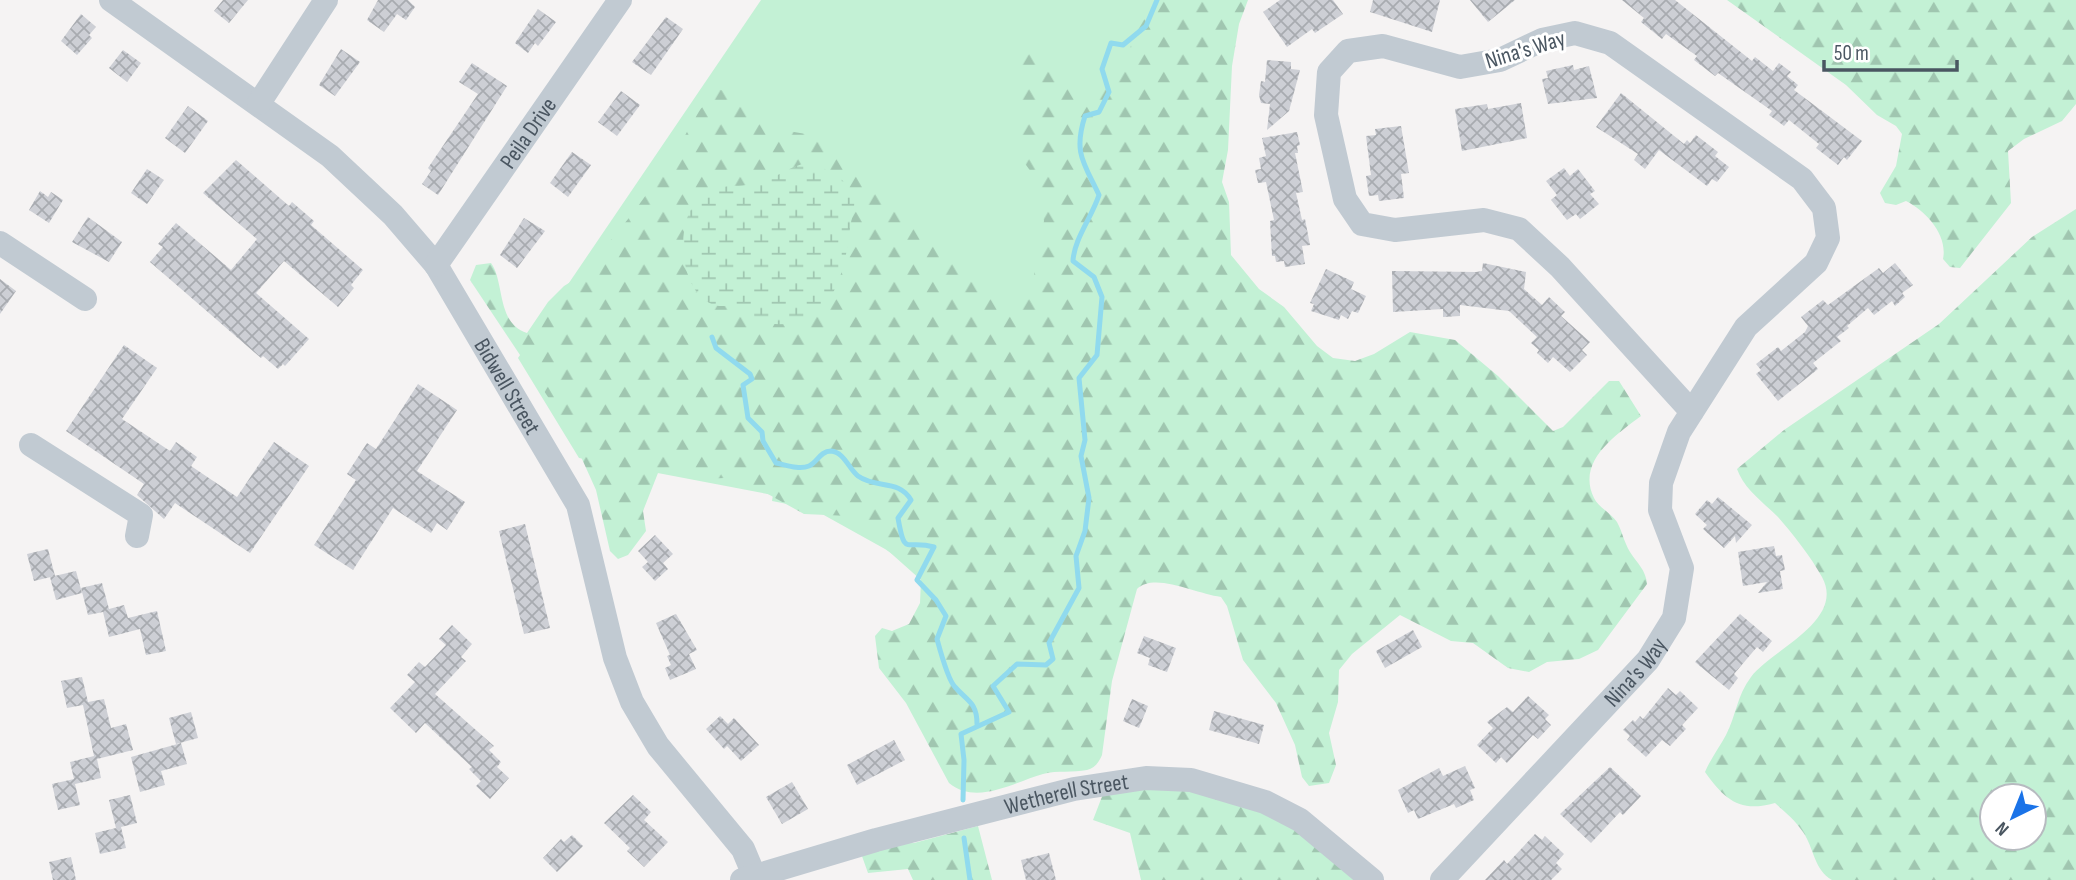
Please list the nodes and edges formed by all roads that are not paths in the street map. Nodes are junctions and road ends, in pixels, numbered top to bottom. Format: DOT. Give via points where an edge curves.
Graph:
graph roads {
  1 [pos="111,0"];
  2 [pos="326,0"];
  3 [pos="620,0"];
  4 [pos="259,103"];
  5 [pos="0,243"];
  6 [pos="436,265"];
  7 [pos="85,299"];
  8 [pos="1692,412"];
  9 [pos="31,445"];
  10 [pos="136,536"];
  11 [pos="751,879"];
  12 [pos="1372,880"];
  13 [pos="1442,880"];
  1 -- 4 [label="street, Bidwell Street"];
  2 -- 4 [label="street"];
  3 -- 6 [label="street, Peila Drive"];
  4 -- 6 [label="street, Bidwell Street" via="348,173"];
  5 -- 7 [label="street"];
  6 -- 11 [label="street, Bidwell Street" via="578,505 615,658 632,702 658,746 743,849"];
  8 -- 8 [label="street, Nina's Way" via="1560,267 1519,229 1484,220 1395,230 1362,224 1345,199 1326,115 1329,72 1348,51 1383,46 1460,67 1500,60 1542,40 1576,33 1610,43 1802,179 1824,208 1828,238 1816,263 1746,327"];
  8 -- 13 [label="street, Nina's Way" via="1679,432 1661,483 1660,510 1682,568 1674,618 1648,660"];
  9 -- 10 [label="street" via="141,515"];
  11 -- 12 [label="street, Wetherell Street" via="876,840 1074,789 1146,778 1191,780 1265,802 1300,820"];
}
